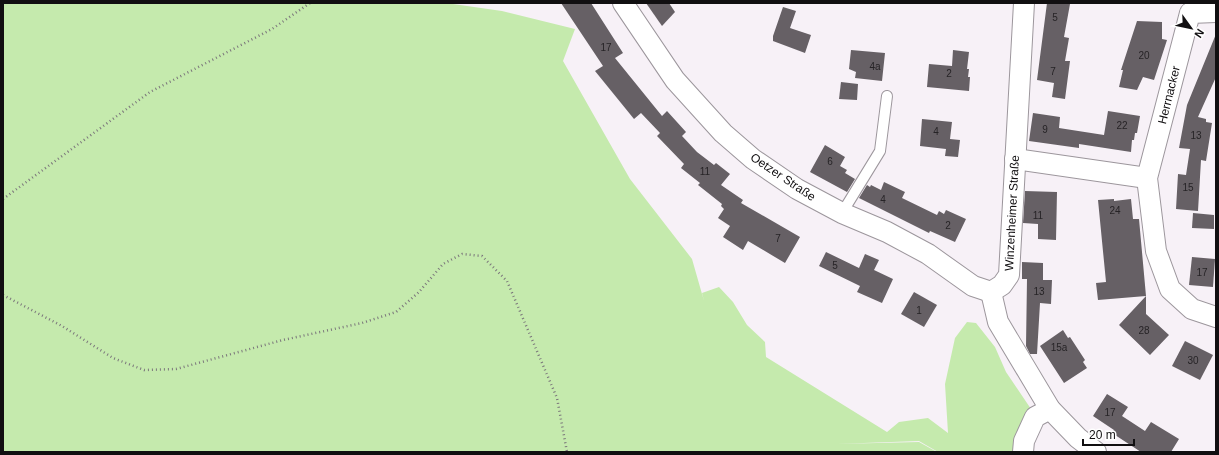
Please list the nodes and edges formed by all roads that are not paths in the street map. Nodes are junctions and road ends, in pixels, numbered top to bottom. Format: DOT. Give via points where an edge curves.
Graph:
graph roads {
  1 [pos="623,3"];
  2 [pos="1024,3"];
  3 [pos="1216,12"];
  4 [pos="887,96"];
  5 [pos="1015,159"];
  6 [pos="1147,178"];
  7 [pos="842,213"];
  8 [pos="991,292"];
  9 [pos="1216,317"];
  10 [pos="1050,409"];
  11 [pos="1022,452"];
  12 [pos="1096,452"];
  1 -- 7 [label="street, Oetzer Straße" via="675,80 723,133 753,159 797,189"];
  2 -- 5 [label="street, Winzenheimer Straße"];
  3 -- 6 [label="street, Herrnacker" via="1190,13"];
  4 -- 7 [label="lane" via="880,150"];
  5 -- 6 [label="street"];
  5 -- 8 [label="street, Winzenheimer Straße" via="1009,275 1002,285"];
  6 -- 9 [label="street, Herrnacker" via="1156,251 1170,289 1192,309"];
  7 -- 8 [label="street, Oetzer Straße" via="928,254 973,286"];
  8 -- 10 [label="street" via="998,322"];
  10 -- 11 [label="street" via="1035,417"];
  10 -- 12 [label="street" via="1078,438"];
}
